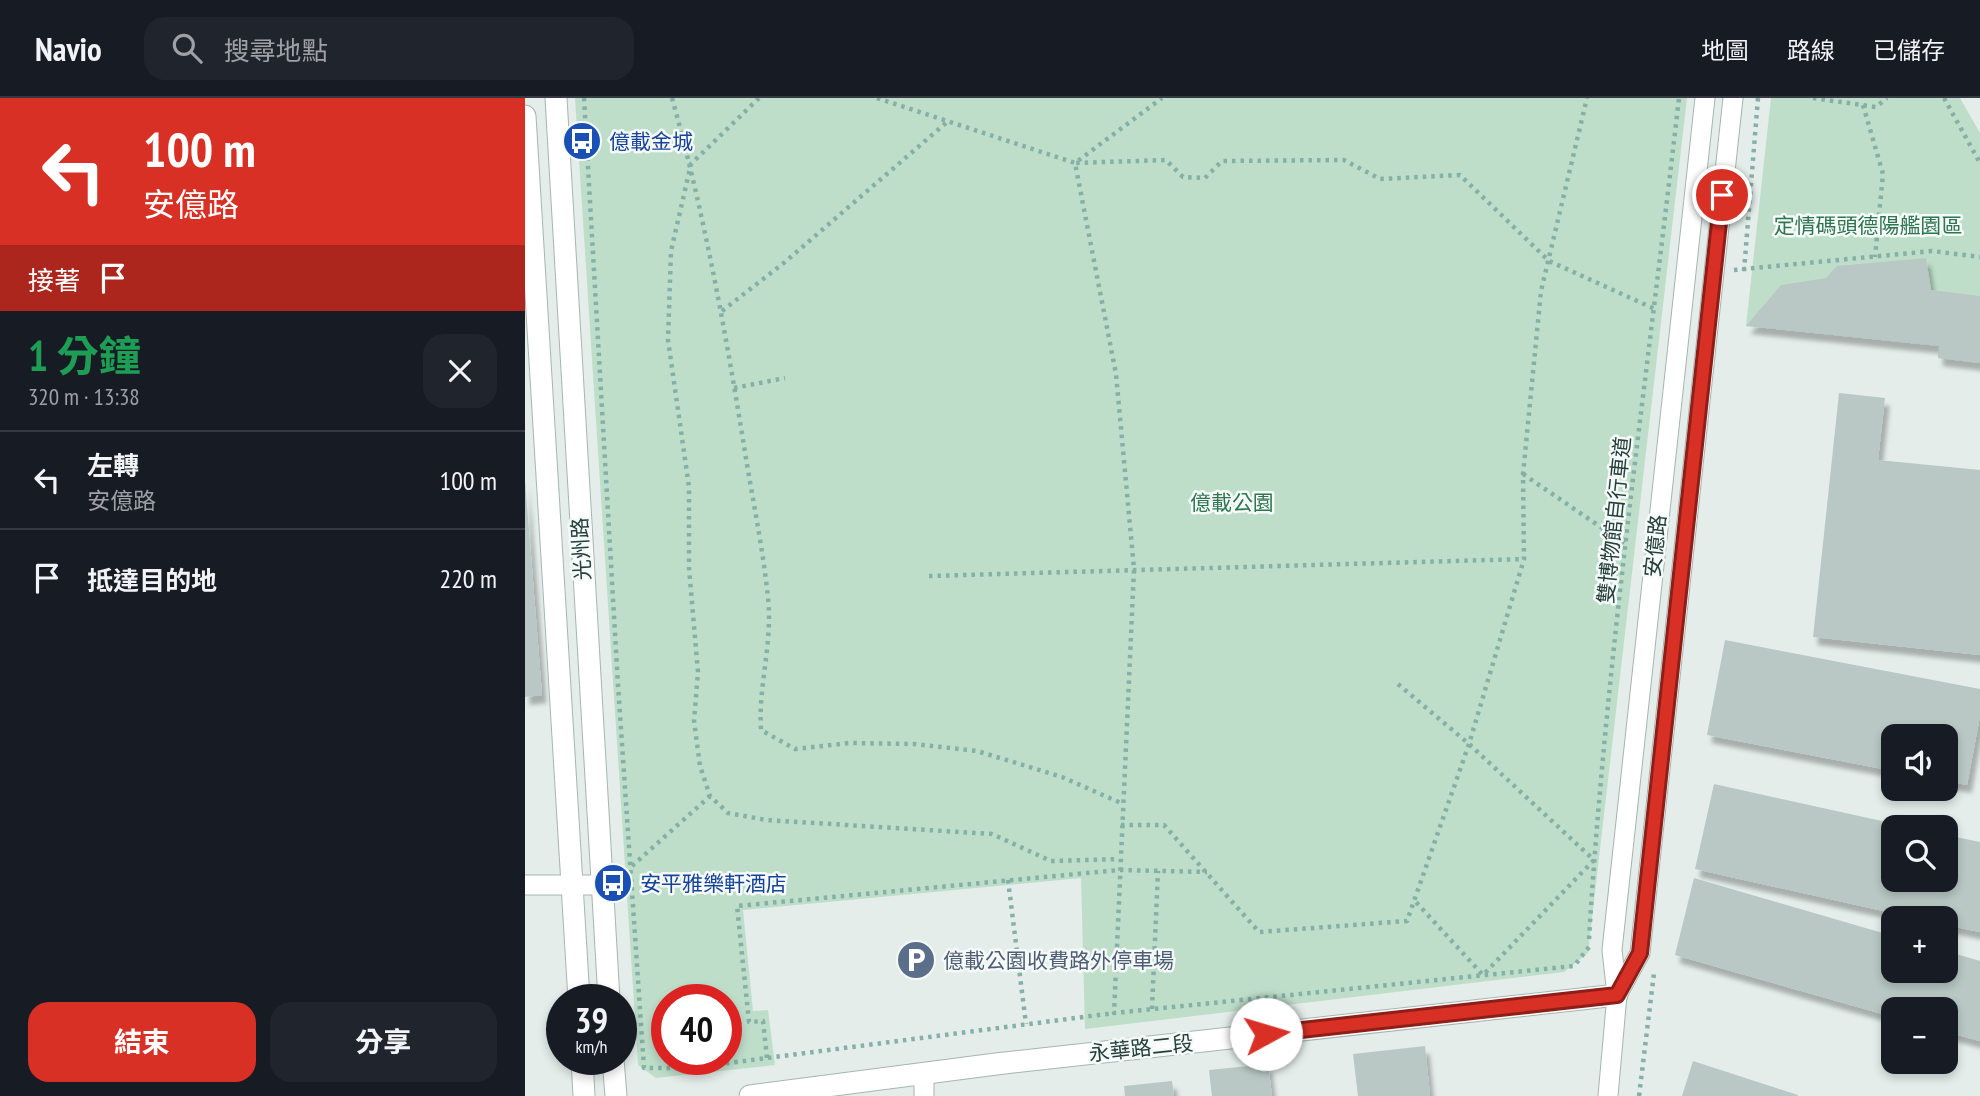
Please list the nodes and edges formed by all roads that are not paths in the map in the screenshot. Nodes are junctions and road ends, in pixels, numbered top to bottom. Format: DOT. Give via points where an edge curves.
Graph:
graph roads {
  1 [pos="556,98"];
  2 [pos="1705,98"];
  3 [pos="1733,98"];
  4 [pos="525,116"];
  5 [pos="529,266"];
  6 [pos="564,267"];
  7 [pos="525,885"];
  8 [pos="572,885"];
  9 [pos="600,885"];
  10 [pos="578,984"];
  11 [pos="608,984"];
  12 [pos="1617,995"];
  13 [pos="583,1075"];
  14 [pos="614,1075"];
  15 [pos="924,1085"];
  16 [pos="584,1096"];
  17 [pos="616,1096"];
  18 [pos="750,1096"];
  19 [pos="1608,1096"];
  1 -- 6 [label="street, 光州路"];
  2 -- 12 [label="street, 安億路" via="1612,950"];
  3 -- 12 [label="street, 安億路" via="1640,953"];
  4 -- 5 [label="street, 光州路"];
  5 -- 6 [label="street"];
  5 -- 8 [label="street, 光州路"];
  6 -- 9 [label="street, 光州路"];
  7 -- 8 [label="street"];
  8 -- 9 [label="street"];
  8 -- 10 [label="street, 光州路"];
  9 -- 11 [label="street, 光州路"];
  12 -- 15 [label="street, 永華路二段"];
  12 -- 19 [label="street, 安億路"];
  13 -- 16 [label="street"];
  14 -- 17 [label="street"];
  15 -- 18 [label="street, 永華路二段"];
}
